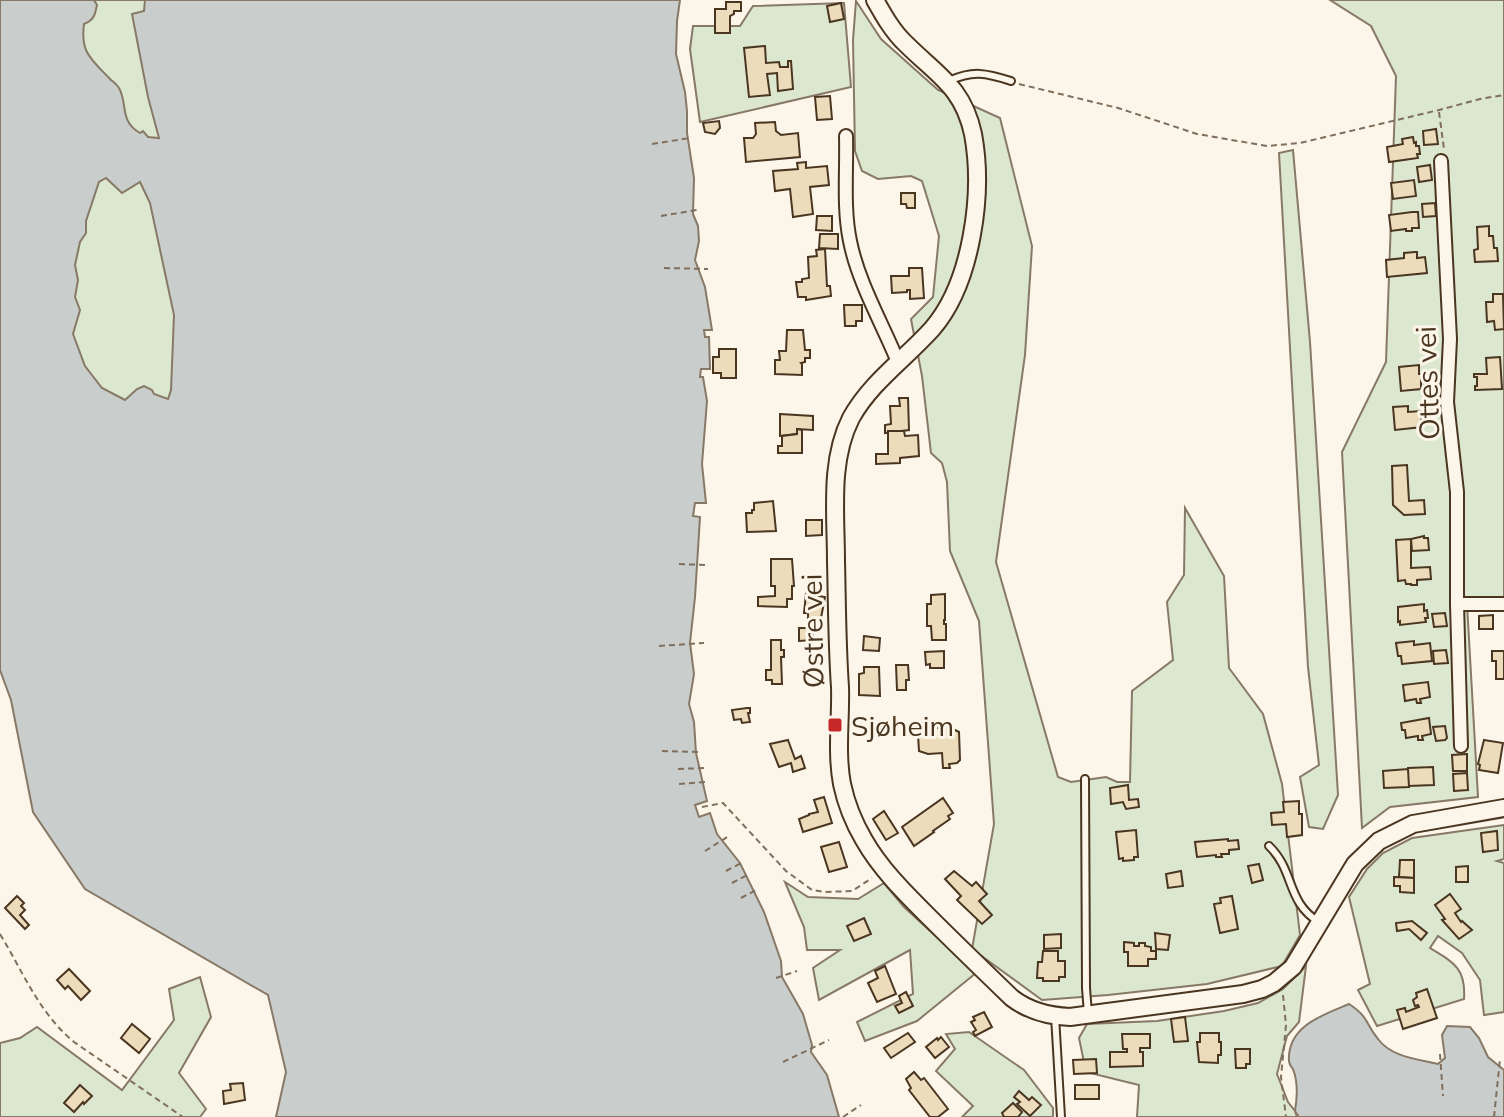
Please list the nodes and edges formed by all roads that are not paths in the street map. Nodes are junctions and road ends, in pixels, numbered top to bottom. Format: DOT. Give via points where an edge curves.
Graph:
graph roads {
  1 [pos="875,0"];
  2 [pos="1011,81"];
  3 [pos="948,82"];
  4 [pos="846,136"];
  5 [pos="1441,161"];
  6 [pos="898,362"];
  7 [pos="1457,604"];
  8 [pos="1504,604"];
  9 [pos="1461,746"];
  10 [pos="1085,779"];
  11 [pos="1504,808"];
  12 [pos="1269,846"];
  13 [pos="1319,922"];
  14 [pos="1088,1014"];
  15 [pos="1055,1016"];
  16 [pos="1061,1117"];
  1 -- 3 [label="street, Østre vei" via="904,42"];
  2 -- 3 [label="lane" via="975,73"];
  3 -- 6 [label="street, Østre vei" via="964,106 974,142 971,239 950,304"];
  4 -- 6 [label="street" via="850,242"];
  5 -- 7 [label="street, Ottes vei" via="1450,339 1447,402 1457,492"];
  6 -- 15 [label="street, Østre vei" via="859,405 839,458 842,782 858,828 885,870 1012,998"];
  7 -- 8 [label="street"];
  7 -- 9 [label="street, Ottes vei"];
  10 -- 14 [label="lane"];
  11 -- 13 [label="street, Østre vei" via="1413,824 1387,836 1355,864"];
  12 -- 13 [label="lane" via="1281,859 1302,909"];
  13 -- 14 [label="street, Østre vei" via="1293,967 1262,989"];
  14 -- 15 [label="street, Østre vei"];
  15 -- 16 [label="lane"];
}
